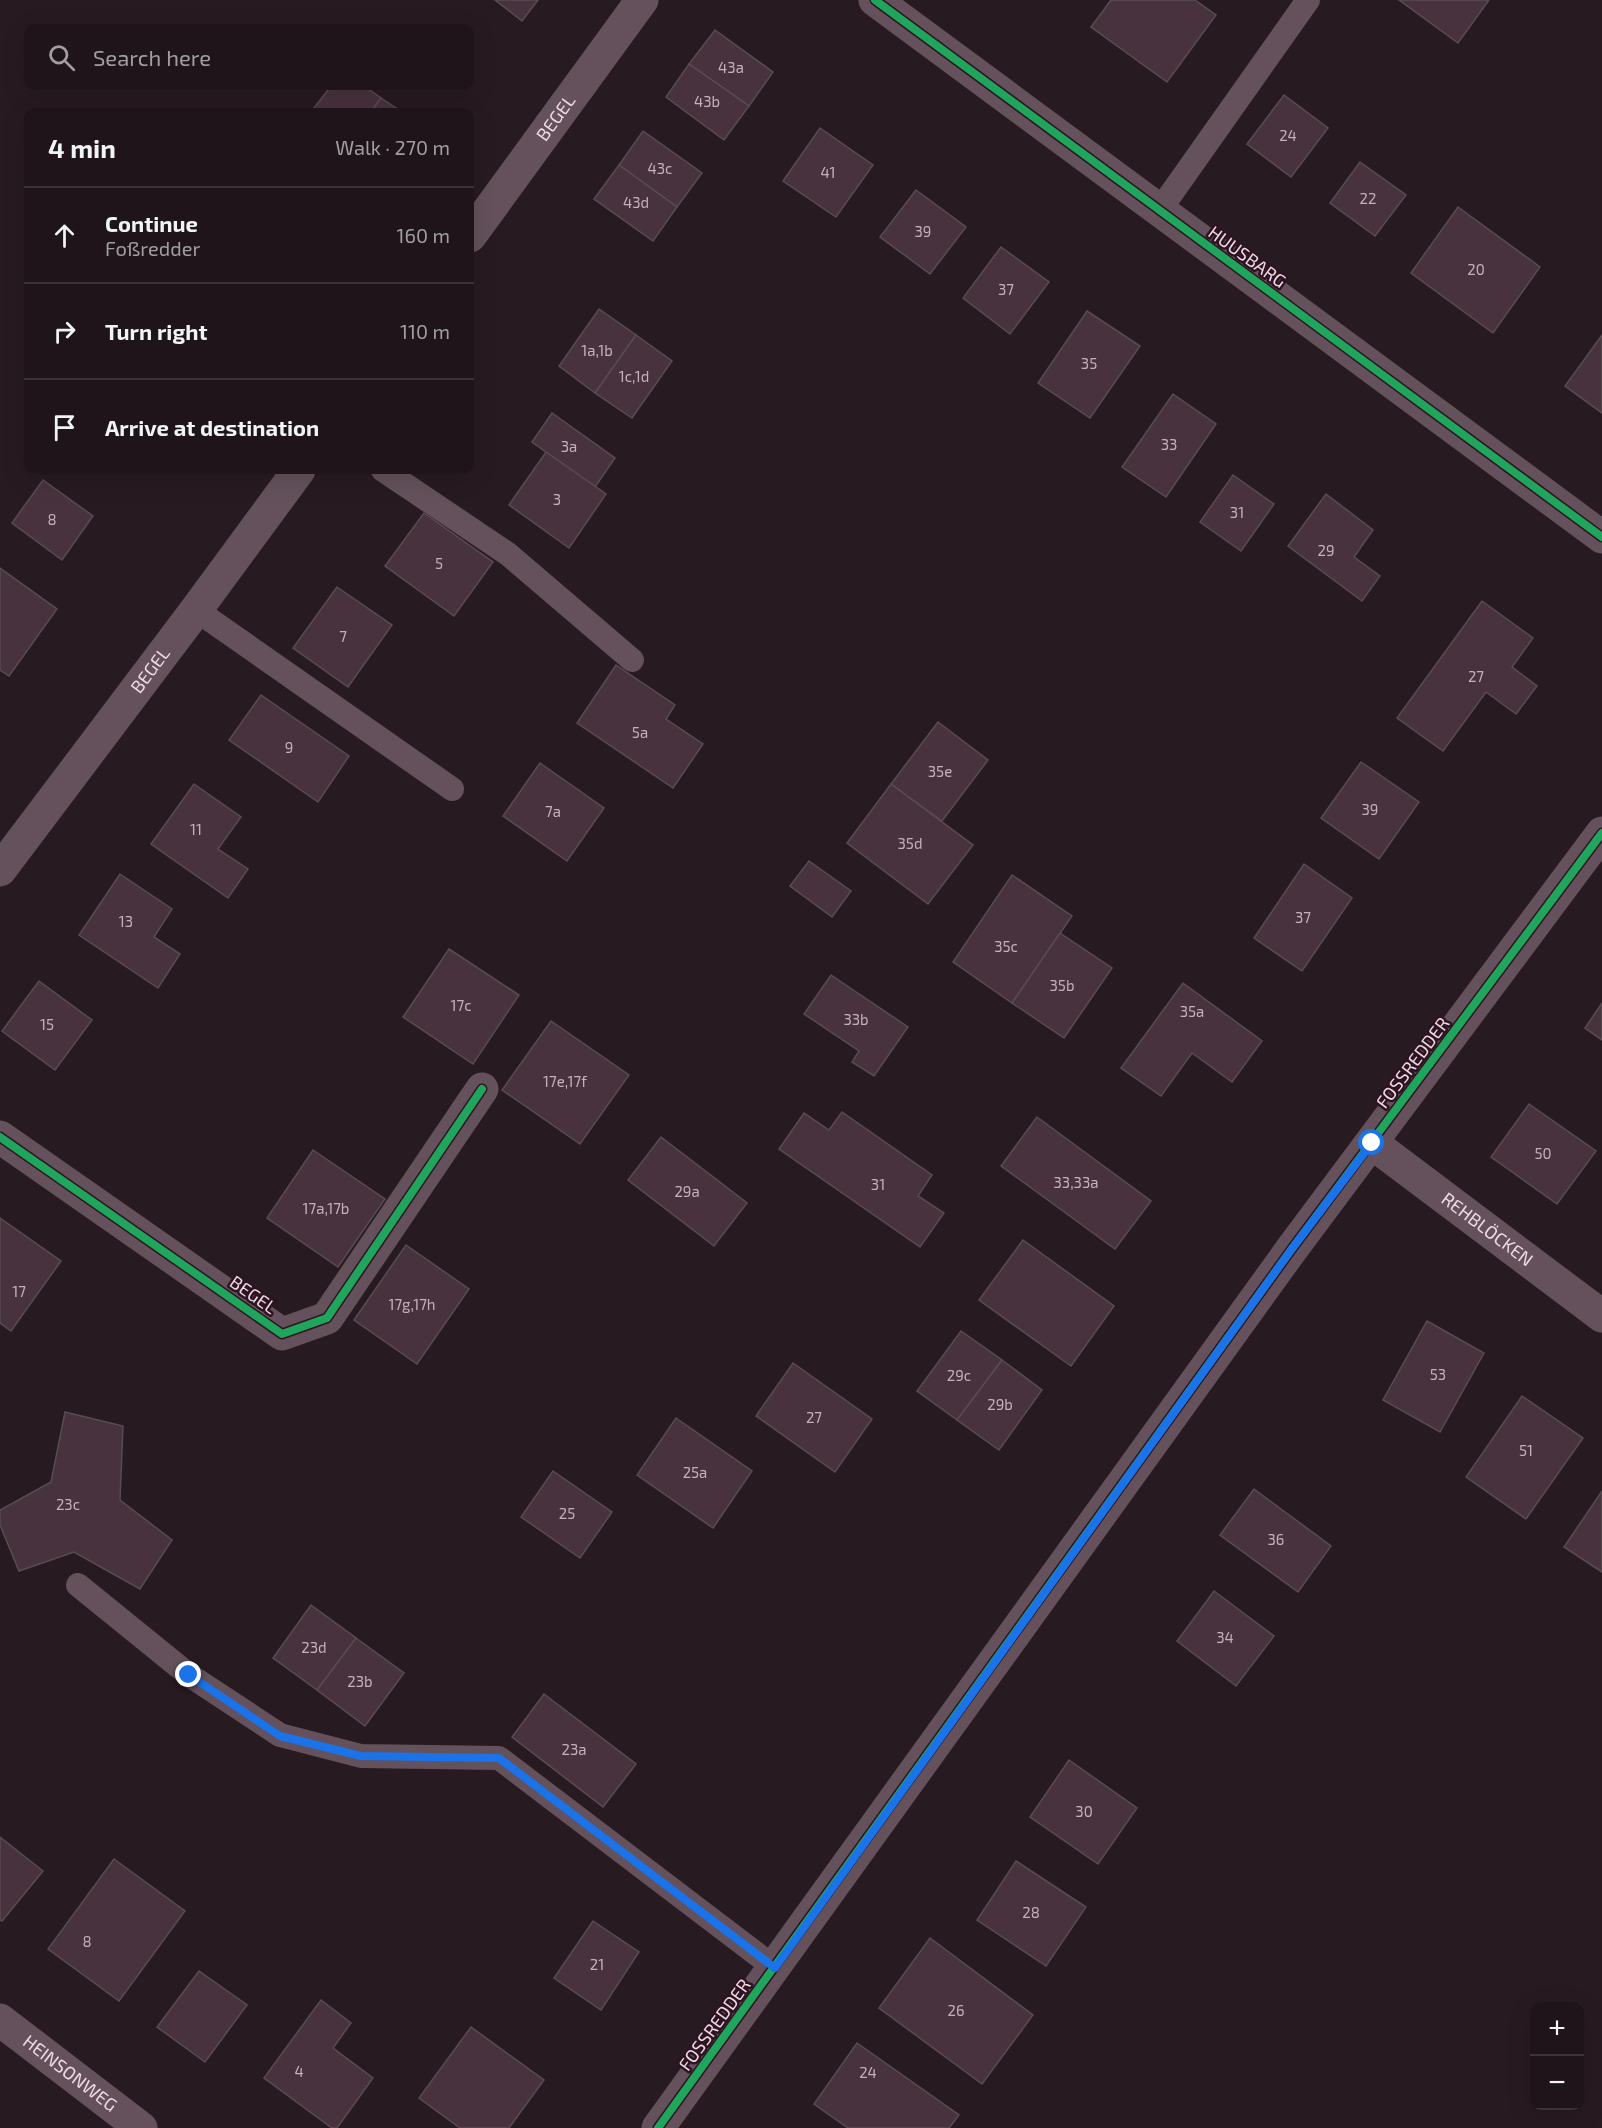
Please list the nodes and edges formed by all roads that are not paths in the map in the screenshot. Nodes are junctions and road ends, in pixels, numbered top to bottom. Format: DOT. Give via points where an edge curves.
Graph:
graph roads {
  1 [pos="642,0"];
  2 [pos="1308,0"];
  3 [pos="878,1"];
  4 [pos="1159,211"];
  5 [pos="474,231"];
  6 [pos="296,474"];
  7 [pos="389,474"];
  8 [pos="1602,537"];
  9 [pos="196,610"];
  10 [pos="632,660"];
  11 [pos="452,789"];
  12 [pos="1602,833"];
  13 [pos="0,870"];
  14 [pos="482,1089"];
  15 [pos="0,1137"];
  16 [pos="1372,1143"];
  17 [pos="1602,1316"];
  18 [pos="78,1585"];
  19 [pos="775,1968"];
  20 [pos="0,2020"];
  21 [pos="141,2128"];
  22 [pos="658,2128"];
  1 -- 5 [label="street, BEGEL"];
  2 -- 4 [label="lane"];
  3 -- 4 [label="street, HUUSBARG"];
  4 -- 8 [label="street, HUUSBARG"];
  6 -- 9 [label="street, BEGEL"];
  7 -- 10 [label="lane" via="508,554"];
  9 -- 11 [label="lane"];
  9 -- 13 [label="street, BEGEL"];
  12 -- 16 [label="street, FOSSREDDER"];
  14 -- 15 [label="street, BEGEL" via="327,1318 282,1334"];
  16 -- 17 [label="street, REHBLÖCKEN"];
  16 -- 19 [label="street, FOSSREDDER" via="1284,1259"];
  18 -- 19 [label="lane" via="189,1675 280,1736 361,1756 499,1758"];
  19 -- 22 [label="street, FOSSREDDER"];
  20 -- 21 [label="street, HEINSONWEG"];
}
